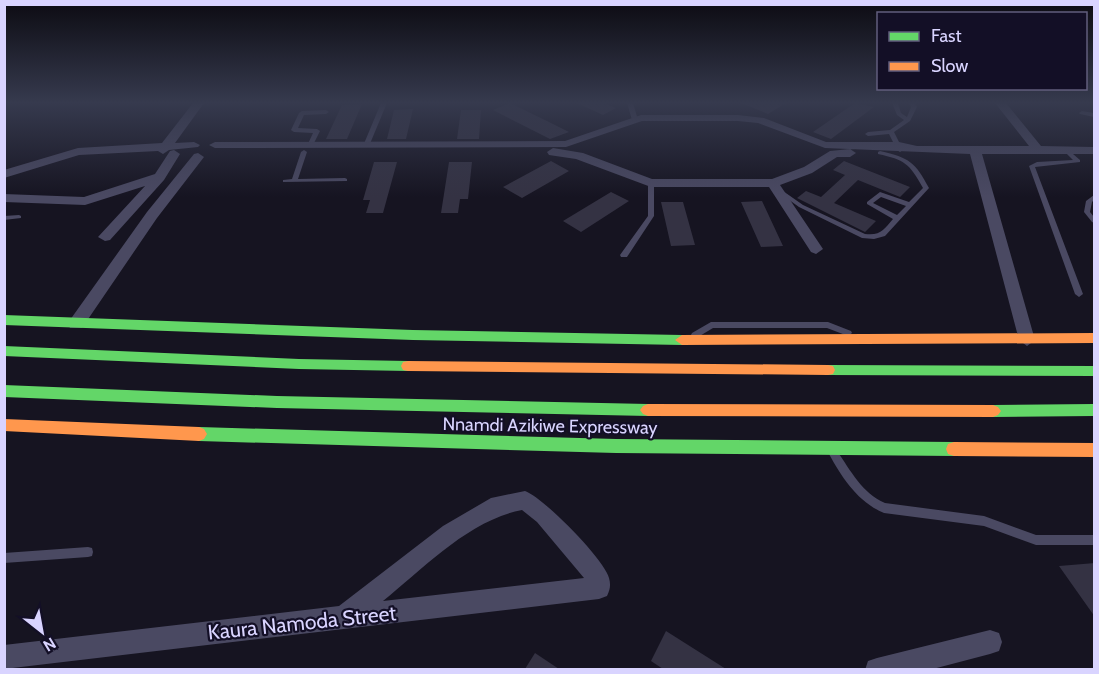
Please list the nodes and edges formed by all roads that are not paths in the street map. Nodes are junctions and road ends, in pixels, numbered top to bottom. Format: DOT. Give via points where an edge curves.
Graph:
graph roads {
  1 [pos="196,134"];
  2 [pos="313,134"];
  3 [pos="371,134"];
  4 [pos="593,134"];
  5 [pos="792,134"];
  6 [pos="795,134"];
  7 [pos="892,134"];
  8 [pos="1011,134"];
  9 [pos="1025,134"];
  10 [pos="366,146"];
  11 [pos="307,149"];
  12 [pos="900,149"];
  13 [pos="975,149"];
  14 [pos="1023,149"];
  15 [pos="1038,150"];
  16 [pos="1066,150"];
  17 [pos="1095,150"];
  18 [pos="195,151"];
  19 [pos="880,153"];
  20 [pos="808,170"];
  21 [pos="4,174"];
  22 [pos="160,177"];
  23 [pos="345,180"];
  24 [pos="285,181"];
  25 [pos="294,181"];
  26 [pos="651,183"];
  27 [pos="776,186"];
  28 [pos="1095,197"];
  29 [pos="4,198"];
  30 [pos="910,205"];
  31 [pos="19,217"];
  32 [pos="4,218"];
  33 [pos="897,218"];
  34 [pos="1095,221"];
  35 [pos="105,237"];
  36 [pos="816,249"];
  37 [pos="624,255"];
  38 [pos="1079,294"];
  39 [pos="4,321"];
  40 [pos="76,324"];
  41 [pos="534,337"];
  42 [pos="1095,339"];
  43 [pos="1027,340"];
  44 [pos="4,351"];
  45 [pos="669,370"];
  46 [pos="1095,371"];
  47 [pos="4,391"];
  48 [pos="1095,410"];
  49 [pos="880,414"];
  50 [pos="4,425"];
  51 [pos="788,425"];
  52 [pos="730,432"];
  53 [pos="616,446"];
  54 [pos="830,448"];
  55 [pos="1095,450"];
  56 [pos="1095,540"];
  57 [pos="88,552"];
  58 [pos="4,558"];
  59 [pos="342,619"];
  60 [pos="990,642"];
  61 [pos="4,657"];
  62 [pos="877,669"];
  1 -- 18 [label="street"];
  2 -- 11 [label="lane"];
  3 -- 10 [label="lane"];
  4 -- 10 [label="street" via="566,144"];
  5 -- 20 [label="street" via="811,157"];
  6 -- 12 [label="street" via="825,144"];
  7 -- 12 [label="lane"];
  8 -- 14 [label="street"];
  9 -- 15 [label="street"];
  10 -- 11 [label="street"];
  11 -- 18 [label="street"];
  11 -- 25 [label="lane"];
  11 -- 26 [label="street" via="568,153"];
  12 -- 13 [label="street"];
  12 -- 19 [label="street"];
  13 -- 14 [label="street"];
  13 -- 43 [label="street"];
  14 -- 15 [label="street"];
  15 -- 16 [label="street"];
  16 -- 17 [label="street"];
  16 -- 38 [label="lane" via="1078,161 1032,166"];
  18 -- 21 [label="street" via="78,152"];
  18 -- 22 [label="street"];
  18 -- 40 [label="street"];
  19 -- 20 [label="street" via="834,154"];
  19 -- 30 [label="lane" via="901,157 914,165 926,188"];
  20 -- 27 [label="street"];
  22 -- 29 [label="street" via="85,201"];
  22 -- 35 [label="street"];
  23 -- 25 [label="lane"];
  24 -- 25 [label="lane"];
  26 -- 27 [label="street"];
  26 -- 37 [label="lane" via="651,216"];
  27 -- 33 [label="lane" via="801,206 869,238 883,234"];
  27 -- 36 [label="street"];
  28 -- 34 [label="lane" via="1089,201 1087,212"];
  30 -- 33 [label="lane"];
  30 -- 33 [label="lane" via="879,194 869,203"];
  31 -- 32 [label="lane"];
  39 -- 40 [label="highway"];
  40 -- 41 [label="highway"];
  41 -- 43 [label="highway" via="692,341"];
  41 -- 45 [label="highway"];
  42 -- 43 [label="highway"];
  44 -- 45 [label="highway" via="299,364"];
  45 -- 46 [label="highway"];
  47 -- 49 [label="highway, Nnamdi Azikiwe Expressway" via="279,403"];
  48 -- 49 [label="highway, Nnamdi Azikiwe Expressway"];
  49 -- 51 [label="highway"];
  50 -- 53 [label="highway, Nnamdi Azikiwe Expressway" via="278,438"];
  52 -- 53 [label="highway"];
  53 -- 54 [label="highway, Nnamdi Azikiwe Expressway"];
  54 -- 55 [label="highway, Nnamdi Azikiwe Expressway"];
  54 -- 56 [label="lane" via="872,504 984,520 1036,540"];
  57 -- 58 [label="lane"];
  59 -- 59 [label="street, Kaura Namoda Street" via="599,588 598,578 544,515 525,500 498,505 451,533"];
  59 -- 61 [label="street, Kaura Namoda Street"];
  60 -- 62 [label="street"];
}
